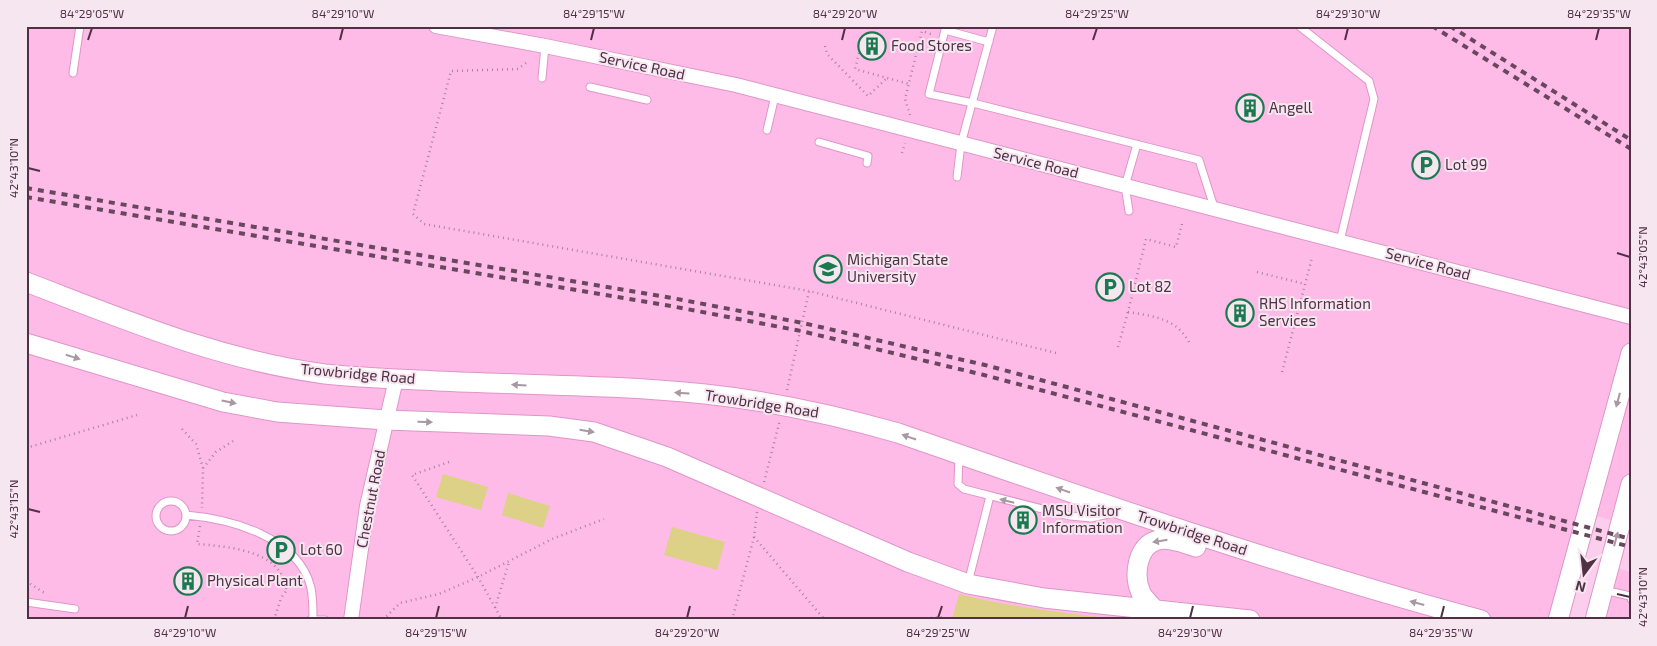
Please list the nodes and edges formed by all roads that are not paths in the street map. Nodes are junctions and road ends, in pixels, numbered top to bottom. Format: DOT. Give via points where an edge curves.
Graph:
graph roads {
  1 [pos="80,26"];
  2 [pos="436,26"];
  3 [pos="993,26"];
  4 [pos="1299,26"];
  5 [pos="945,28"];
  6 [pos="989,42"];
  7 [pos="545,46"];
  8 [pos="73,73"];
  9 [pos="542,78"];
  10 [pos="590,87"];
  11 [pos="776,96"];
  12 [pos="647,100"];
  13 [pos="973,103"];
  14 [pos="767,130"];
  15 [pos="819,142"];
  16 [pos="962,144"];
  17 [pos="1137,144"];
  18 [pos="867,163"];
  19 [pos="957,178"];
  20 [pos="1125,186"];
  21 [pos="1214,207"];
  22 [pos="1129,211"];
  23 [pos="1340,241"];
  24 [pos="26,282"];
  25 [pos="1631,317"];
  26 [pos="26,343"];
  27 [pos="1631,353"];
  28 [pos="396,379"];
  29 [pos="386,420"];
  30 [pos="960,454"];
  31 [pos="1631,484"];
  32 [pos="990,496"];
  33 [pos="1123,510"];
  34 [pos="186,516"];
  35 [pos="968,584"];
  36 [pos="1603,589"];
  37 [pos="1376,592"];
  38 [pos="1631,599"];
  39 [pos="26,602"];
  40 [pos="1153,608"];
  41 [pos="75,609"];
  42 [pos="312,619"];
  43 [pos="325,620"];
  44 [pos="351,620"];
  45 [pos="1250,620"];
  46 [pos="1480,620"];
  47 [pos="1558,620"];
  48 [pos="1595,620"];
  1 -- 8 [label="lane"];
  2 -- 7 [label="street, Service Road"];
  3 -- 6 [label="lane"];
  4 -- 23 [label="lane" via="1370,81 1374,99"];
  5 -- 6 [label="lane"];
  5 -- 13 [label="lane" via="929,94"];
  6 -- 13 [label="lane"];
  7 -- 9 [label="lane"];
  7 -- 11 [label="street, Service Road"];
  10 -- 12 [label="lane"];
  11 -- 14 [label="lane"];
  11 -- 16 [label="street, Service Road"];
  13 -- 16 [label="lane"];
  13 -- 17 [label="lane"];
  15 -- 18 [label="lane" via="868,156"];
  16 -- 19 [label="lane"];
  16 -- 20 [label="street, Service Road"];
  17 -- 20 [label="lane"];
  17 -- 21 [label="lane" via="1199,160"];
  20 -- 21 [label="street, Service Road"];
  20 -- 22 [label="lane"];
  21 -- 23 [label="street, Service Road"];
  23 -- 25 [label="street, Service Road"];
  24 -- 28 [label="street, Trowbridge Road" via="220,353 273,366 327,374"];
  26 -- 29 [label="street, one-way" via="224,402 278,412"];
  27 -- 47 [label="street, one-way"];
  28 -- 29 [label="street, Chestnut Road"];
  30 -- 28 [label="street, Trowbridge Road, one-way" via="846,418 705,394"];
  29 -- 35 [label="street, one-way" via="549,426 594,432 667,457 908,562"];
  29 -- 44 [label="street, Chestnut Road" via="367,506"];
  30 -- 32 [label="lane" via="958,484 964,489"];
  33 -- 30 [label="street, Trowbridge Road, one-way"];
  36 -- 31 [label="street, one-way"];
  33 -- 32 [label="lane, one-way" via="1091,518 1070,516"];
  32 -- 35 [label="lane"];
  33 -- 37 [label="street, Trowbridge Road"];
  34 -- 34 [label="lane" via="178,503 168,502 157,510 156,520 161,528 175,531 183,525"];
  34 -- 42 [label="lane" via="202,517 254,532 279,544 296,559 307,578 311,588"];
  35 -- 40 [label="street" via="1044,598"];
  36 -- 38 [label="lane"];
  36 -- 48 [label="street"];
  37 -- 40 [label="street, one-way" via="1323,588 1174,540 1159,540 1148,544 1139,558 1137,575 1141,593"];
  46 -- 37 [label="street, Trowbridge Road, one-way"];
  39 -- 41 [label="lane"];
  40 -- 45 [label="street"];
  42 -- 43 [label="lane"];
}
